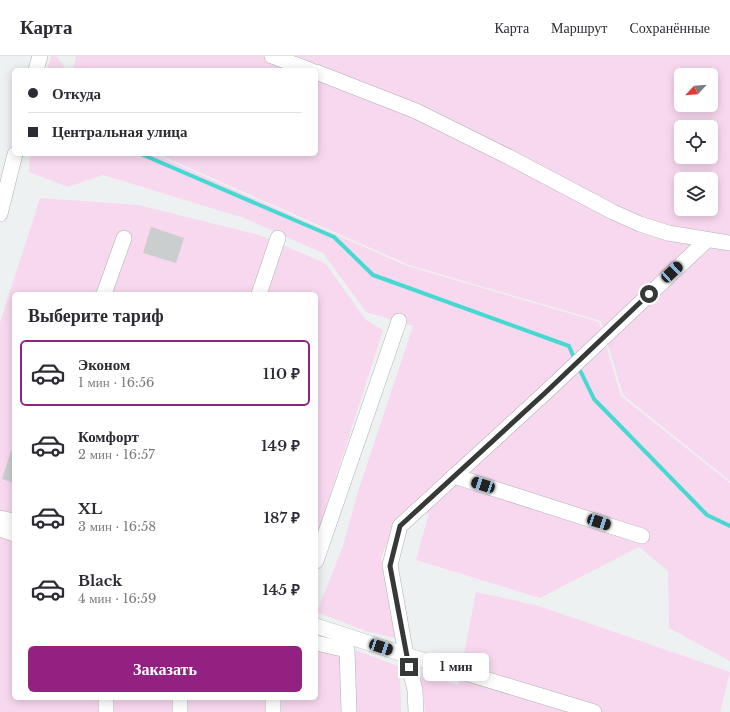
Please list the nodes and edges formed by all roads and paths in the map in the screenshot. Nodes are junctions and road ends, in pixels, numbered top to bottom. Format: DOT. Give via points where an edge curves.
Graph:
graph roads {
  1 [pos="40,56"];
  2 [pos="272,56"];
  3 [pos="37,68"];
  4 [pos="305,68"];
  5 [pos="318,73"];
  6 [pos="14,156"];
  7 [pos="0,214"];
  8 [pos="124,238"];
  9 [pos="278,238"];
  10 [pos="707,240"];
  11 [pos="730,243"];
  12 [pos="105,292"];
  13 [pos="260,292"];
  14 [pos="399,321"];
  15 [pos="454,476"];
  16 [pos="0,518"];
  17 [pos="12,521"];
  18 [pos="0,529"];
  19 [pos="12,533"];
  20 [pos="642,536"];
  21 [pos="318,555"];
  22 [pos="318,627"];
  23 [pos="318,643"];
  24 [pos="406,655"];
  25 [pos="106,700"];
  26 [pos="180,700"];
  27 [pos="273,700"];
  28 [pos="106,712"];
  29 [pos="180,712"];
  30 [pos="273,712"];
  31 [pos="349,712"];
  32 [pos="416,712"];
  33 [pos="594,712"];
  1 -- 3 [label="street"];
  2 -- 4 [label="street"];
  5 -- 10 [label="street" via="416,111 640,224 668,233"];
  6 -- 7 [label="street"];
  8 -- 12 [label="street"];
  9 -- 13 [label="street"];
  10 -- 11 [label="street"];
  10 -- 15 [label="street"];
  14 -- 21 [label="street"];
  15 -- 20 [label="street"];
  15 -- 24 [label="street" via="400,526 390,566"];
  16 -- 17 [label="street"];
  18 -- 19 [label="street"];
  22 -- 24 [label="street"];
  23 -- 31 [label="street" via="347,650"];
  24 -- 32 [label="street" via="415,690"];
  24 -- 33 [label="street"];
  25 -- 28 [label="street"];
  26 -- 29 [label="street"];
  27 -- 30 [label="street"];
}
